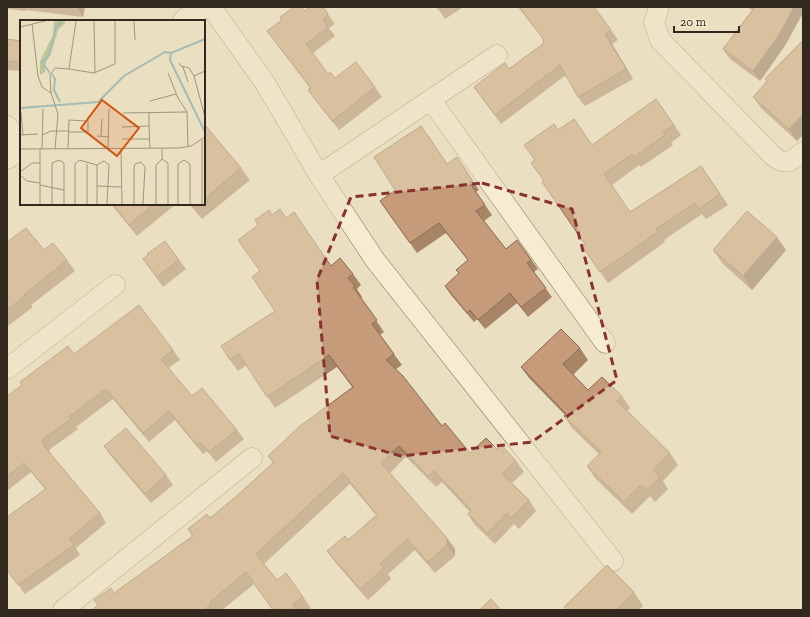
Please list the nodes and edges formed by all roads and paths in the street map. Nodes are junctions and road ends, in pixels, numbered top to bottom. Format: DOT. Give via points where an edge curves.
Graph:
graph roads {
  1 [pos="202,7"];
  2 [pos="211,7"];
  3 [pos="659,7"];
  4 [pos="185,20"];
  5 [pos="497,55"];
  6 [pos="431,100"];
  7 [pos="7,126"];
  8 [pos="20,144"];
  9 [pos="20,146"];
  10 [pos="803,152"];
  11 [pos="7,158"];
  12 [pos="319,175"];
  13 [pos="115,285"];
  14 [pos="606,343"];
  15 [pos="7,369"];
  16 [pos="252,458"];
  17 [pos="613,561"];
  18 [pos="63,610"];
  1 -- 4 [label="main road"];
  2 -- 12 [label="street" via="265,82"];
  3 -- 10 [label="street" via="654,22 660,40 772,155 785,162"];
  5 -- 6 [label="street"];
  6 -- 12 [label="street"];
  6 -- 14 [label="street"];
  7 -- 8 [label="street"];
  9 -- 11 [label="main road"];
  12 -- 17 [label="street" via="375,260"];
  13 -- 15 [label="street"];
  16 -- 18 [label="street"];
}
